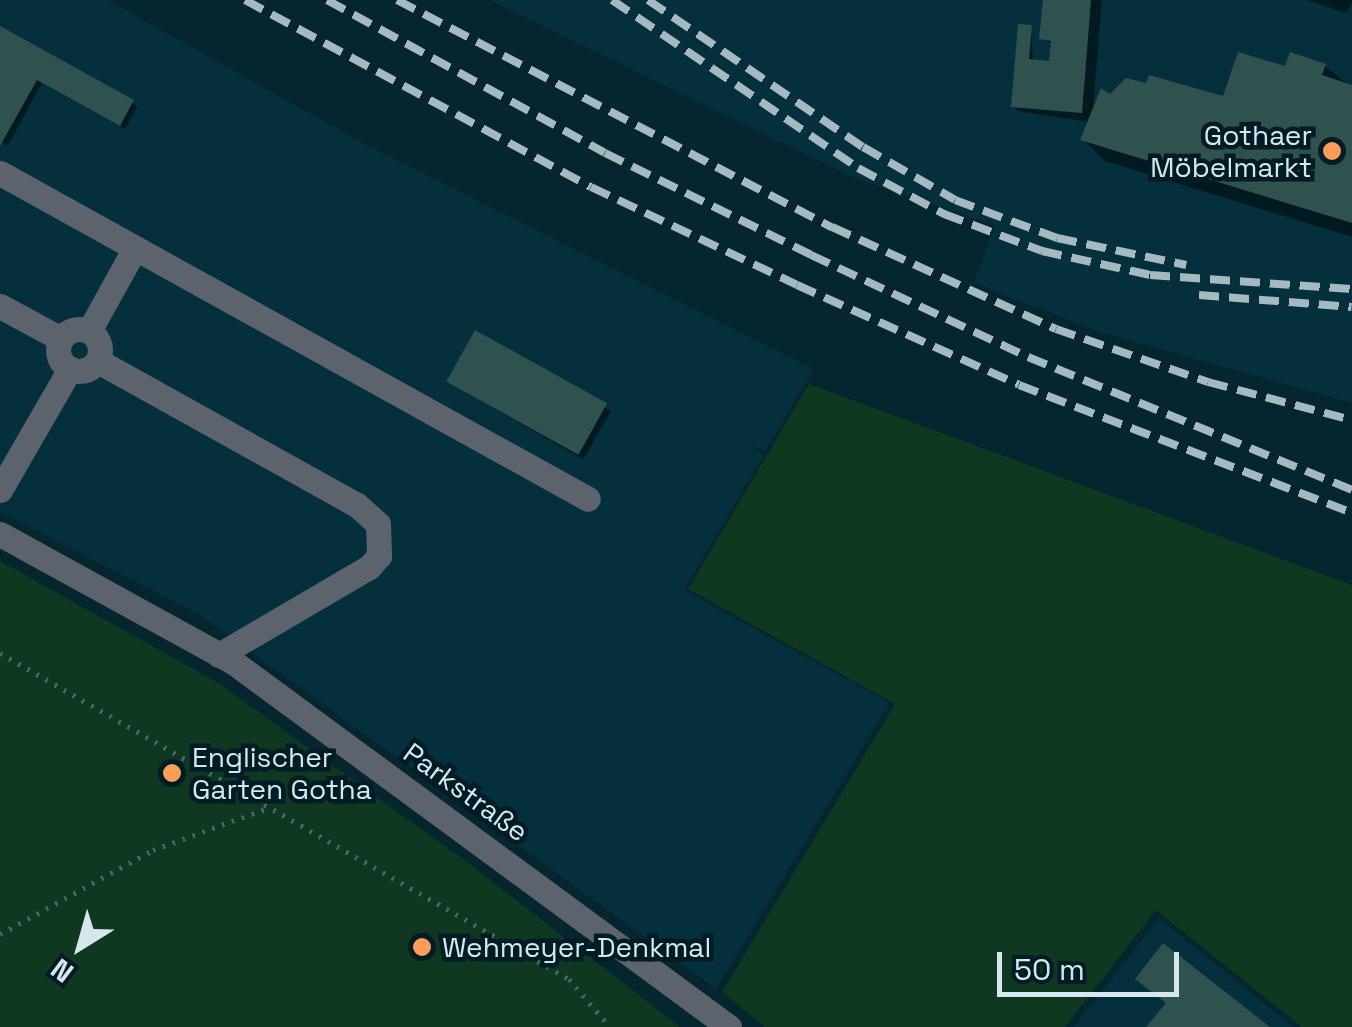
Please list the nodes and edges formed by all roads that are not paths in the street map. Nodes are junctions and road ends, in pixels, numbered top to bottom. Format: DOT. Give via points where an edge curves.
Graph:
graph roads {
  1 [pos="0,173"];
  2 [pos="135,248"];
  3 [pos="0,306"];
  4 [pos="89,330"];
  5 [pos="61,339"];
  6 [pos="98,362"];
  7 [pos="70,369"];
  8 [pos="0,490"];
  9 [pos="588,499"];
  10 [pos="0,534"];
  11 [pos="219,655"];
  12 [pos="729,1027"];
  1 -- 2 [label="street"];
  2 -- 4 [label="street"];
  2 -- 9 [label="street"];
  3 -- 5 [label="street"];
  4 -- 5 [label="street" via="74,329"];
  4 -- 6 [label="street" via="100,344"];
  5 -- 7 [label="street" via="60,359"];
  6 -- 7 [label="street" via="84,371"];
  6 -- 11 [label="street" via="357,505 378,524 379,556 369,567"];
  7 -- 8 [label="street"];
  10 -- 11 [label="street, Parkstraße"];
  11 -- 12 [label="street, Parkstraße" via="428,801"];
}
